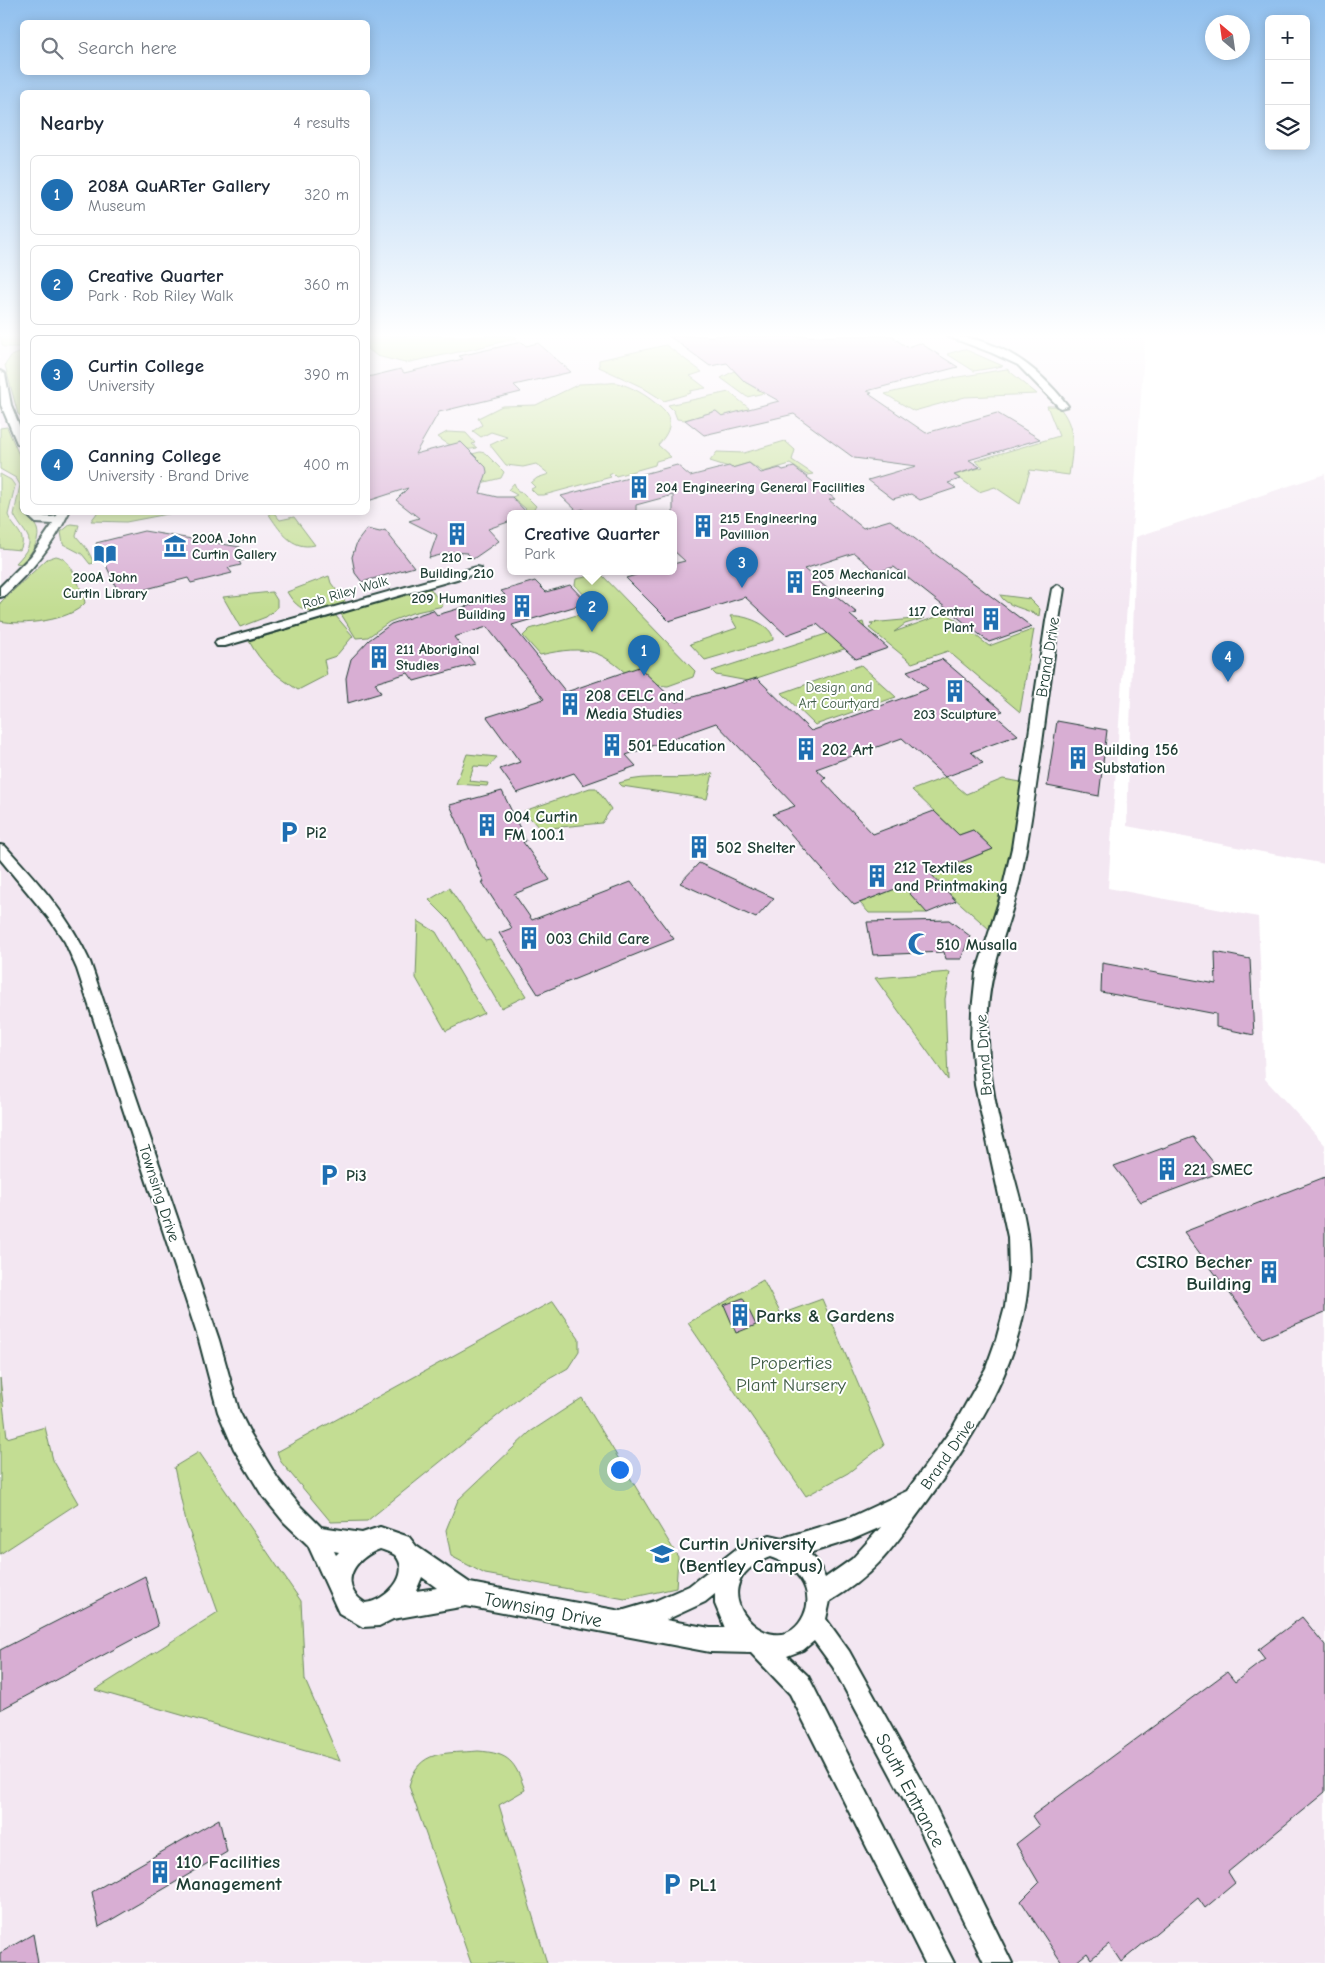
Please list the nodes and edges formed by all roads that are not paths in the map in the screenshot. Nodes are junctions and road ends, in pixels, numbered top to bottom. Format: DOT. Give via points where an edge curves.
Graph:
graph roads {
  1 [pos="32,515"];
  2 [pos="63,515"];
  3 [pos="39,521"];
  4 [pos="43,550"];
  5 [pos="477,570"];
  6 [pos="1058,589"];
  7 [pos="0,593"];
  8 [pos="221,643"];
  9 [pos="0,850"];
  10 [pos="916,1498"];
  11 [pos="316,1537"];
  12 [pos="361,1544"];
  13 [pos="784,1549"];
  14 [pos="408,1554"];
  15 [pos="735,1565"];
  16 [pos="466,1594"];
  17 [pos="819,1594"];
  18 [pos="342,1595"];
  19 [pos="393,1607"];
  20 [pos="814,1622"];
  21 [pos="619,1624"];
  22 [pos="755,1642"];
  23 [pos="940,1963"];
  24 [pos="998,1963"];
  1 -- 3 [label="street"];
  2 -- 3 [label="street" via="47,522"];
  2 -- 4 [label="street"];
  3 -- 4 [label="street"];
  4 -- 7 [label="street"];
  5 -- 8 [label="street, Rob Riley Walk"];
  6 -- 10 [label="street, Brand Drive" via="1019,847 981,994 980,1054 984,1086 1018,1238 1015,1304 997,1368 979,1407"];
  9 -- 11 [label="street, Townsing Drive" via="72,940 81,959 209,1340 229,1412 242,1441 270,1487"];
  10 -- 13 [label="street, Brand Drive" via="851,1529"];
  10 -- 17 [label="street, Brand Drive" via="854,1573"];
  11 -- 12 [label="street"];
  11 -- 18 [label="street, Townsing Drive"];
  12 -- 14 [label="street" via="380,1538 389,1539"];
  12 -- 18 [label="street" via="340,1573"];
  13 -- 15 [label="street" via="770,1546 757,1549 744,1555"];
  13 -- 17 [label="street" via="797,1555 808,1566"];
  14 -- 16 [label="street, Townsing Drive"];
  14 -- 19 [label="street" via="412,1564 410,1582"];
  15 -- 21 [label="street, Townsing Drive" via="697,1594"];
  15 -- 22 [label="street" via="726,1591 727,1606 741,1632"];
  16 -- 19 [label="street, Townsing Drive"];
  16 -- 21 [label="street, Townsing Drive"];
  17 -- 20 [label="street"];
  18 -- 19 [label="street" via="353,1609 366,1614"];
  20 -- 22 [label="street" via="791,1644 775,1646"];
  20 -- 24 [label="street, South Entrance" via="841,1659 925,1813"];
  21 -- 22 [label="street, Townsing Drive" via="710,1640"];
  22 -- 23 [label="street" via="800,1686"];
}
